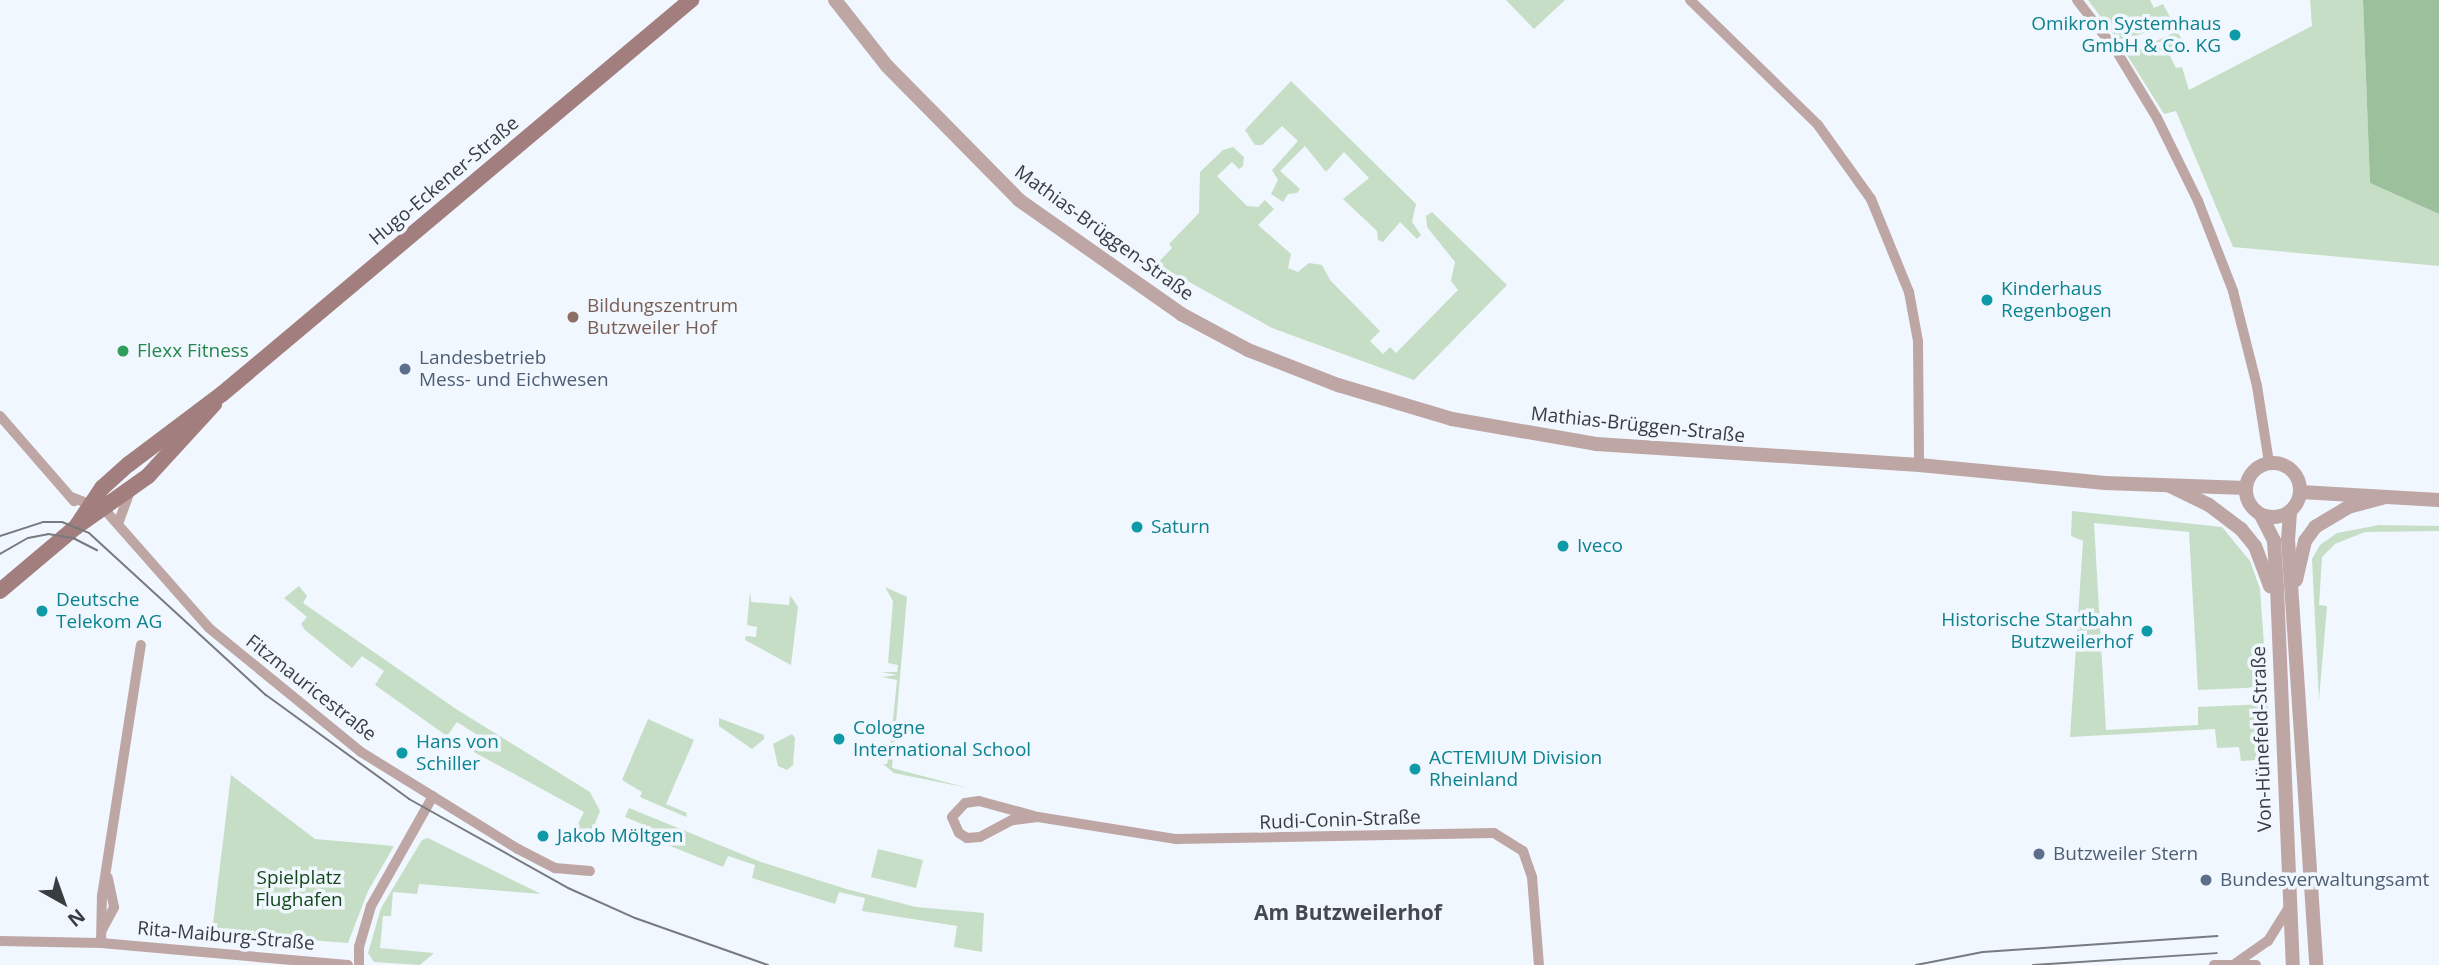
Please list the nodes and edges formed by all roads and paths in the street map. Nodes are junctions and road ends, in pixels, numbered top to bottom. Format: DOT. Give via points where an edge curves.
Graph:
graph roads {
  1 [pos="691,0"];
  2 [pos="835,0"];
  3 [pos="1690,0"];
  4 [pos="2077,0"];
  5 [pos="222,394"];
  6 [pos="0,416"];
  7 [pos="2269,463"];
  8 [pos="1919,465"];
  9 [pos="107,483"];
  10 [pos="2170,486"];
  11 [pos="2246,488"];
  12 [pos="132,490"];
  13 [pos="2301,492"];
  14 [pos="71,497"];
  15 [pos="2385,497"];
  16 [pos="2439,500"];
  17 [pos="98,506"];
  18 [pos="2290,512"];
  19 [pos="2261,515"];
  20 [pos="118,524"];
  21 [pos="76,527"];
  22 [pos="0,591"];
  23 [pos="2276,606"];
  24 [pos="2293,623"];
  25 [pos="141,645"];
  26 [pos="433,796"];
  27 [pos="1038,817"];
  28 [pos="590,871"];
  29 [pos="2288,909"];
  30 [pos="0,941"];
  31 [pos="101,943"];
  32 [pos="2236,963"];
  33 [pos="348,965"];
  34 [pos="359,965"];
  35 [pos="1539,965"];
  36 [pos="2214,965"];
  37 [pos="2256,965"];
  38 [pos="2293,965"];
  39 [pos="2316,965"];
  1 -- 5 [label="main road, Hugo-Eckener-Straße"];
  2 -- 8 [label="street, Mathias-Brüggen-Straße" via="887,66 1018,200 1181,314 1248,350 1412,408 1513,432 1596,444"];
  3 -- 8 [label="street" via="1818,125 1871,199 1909,292 1918,341"];
  4 -- 7 [label="street" via="2117,52 2157,118 2198,201 2233,291 2257,386"];
  5 -- 9 [label="main road, Hugo-Eckener-Straße"];
  5 -- 12 [label="main road, Hugo-Eckener-Straße" via="191,433"];
  6 -- 14 [label="street"];
  7 -- 11 [label="street" via="2255,470"];
  7 -- 13 [label="street" via="2293,471"];
  8 -- 10 [label="street, Mathias-Brüggen-Straße"];
  9 -- 14 [label="street"];
  9 -- 17 [label="main road, Hugo-Eckener-Straße"];
  10 -- 11 [label="street, Mathias-Brüggen-Straße"];
  10 -- 23 [label="street" via="2220,511 2249,536 2263,561"];
  11 -- 19 [label="street" via="2246,499"];
  12 -- 17 [label="main road, Hugo-Eckener-Straße"];
  12 -- 20 [label="street" via="123,502"];
  13 -- 15 [label="street"];
  13 -- 18 [label="street"];
  14 -- 17 [label="street"];
  14 -- 21 [label="street" via="79,514"];
  15 -- 16 [label="street"];
  15 -- 24 [label="street" via="2337,512 2308,535 2299,558"];
  17 -- 20 [label="street, Fitzmauricestraße"];
  17 -- 21 [label="main road, Hugo-Eckener-Straße"];
  18 -- 19 [label="street" via="2272,518"];
  18 -- 24 [label="street, Von-Hünefeld-Straße" via="2287,539"];
  19 -- 23 [label="street, Von-Hünefeld-Straße" via="2273,541"];
  20 -- 21 [label="street" via="100,518"];
  20 -- 26 [label="street, Fitzmauricestraße" via="192,611 271,683 361,752"];
  21 -- 22 [label="main road, Hugo-Eckener-Straße"];
  23 -- 29 [label="street, Von-Hünefeld-Straße"];
  24 -- 39 [label="street, Von-Hünefeld-Straße"];
  25 -- 31 [label="street" via="132,679 108,878 114,907"];
  26 -- 28 [label="street, Fitzmauricestraße" via="555,868"];
  26 -- 34 [label="street" via="371,906 359,947"];
  27 -- 27 [label="street, Rudi-Conin-Straße" via="1012,820 980,837 967,838 959,833 953,817 965,803 979,802"];
  27 -- 35 [label="street, Rudi-Conin-Straße" via="1176,839 1494,833 1523,851 1532,877"];
  29 -- 32 [label="street" via="2260,950"];
  29 -- 38 [label="street, Von-Hünefeld-Straße"];
  30 -- 31 [label="street, Rita-Maiburg-Straße"];
  31 -- 33 [label="street, Rita-Maiburg-Straße"];
  32 -- 36 [label="street"];
  32 -- 37 [label="street"];
}
